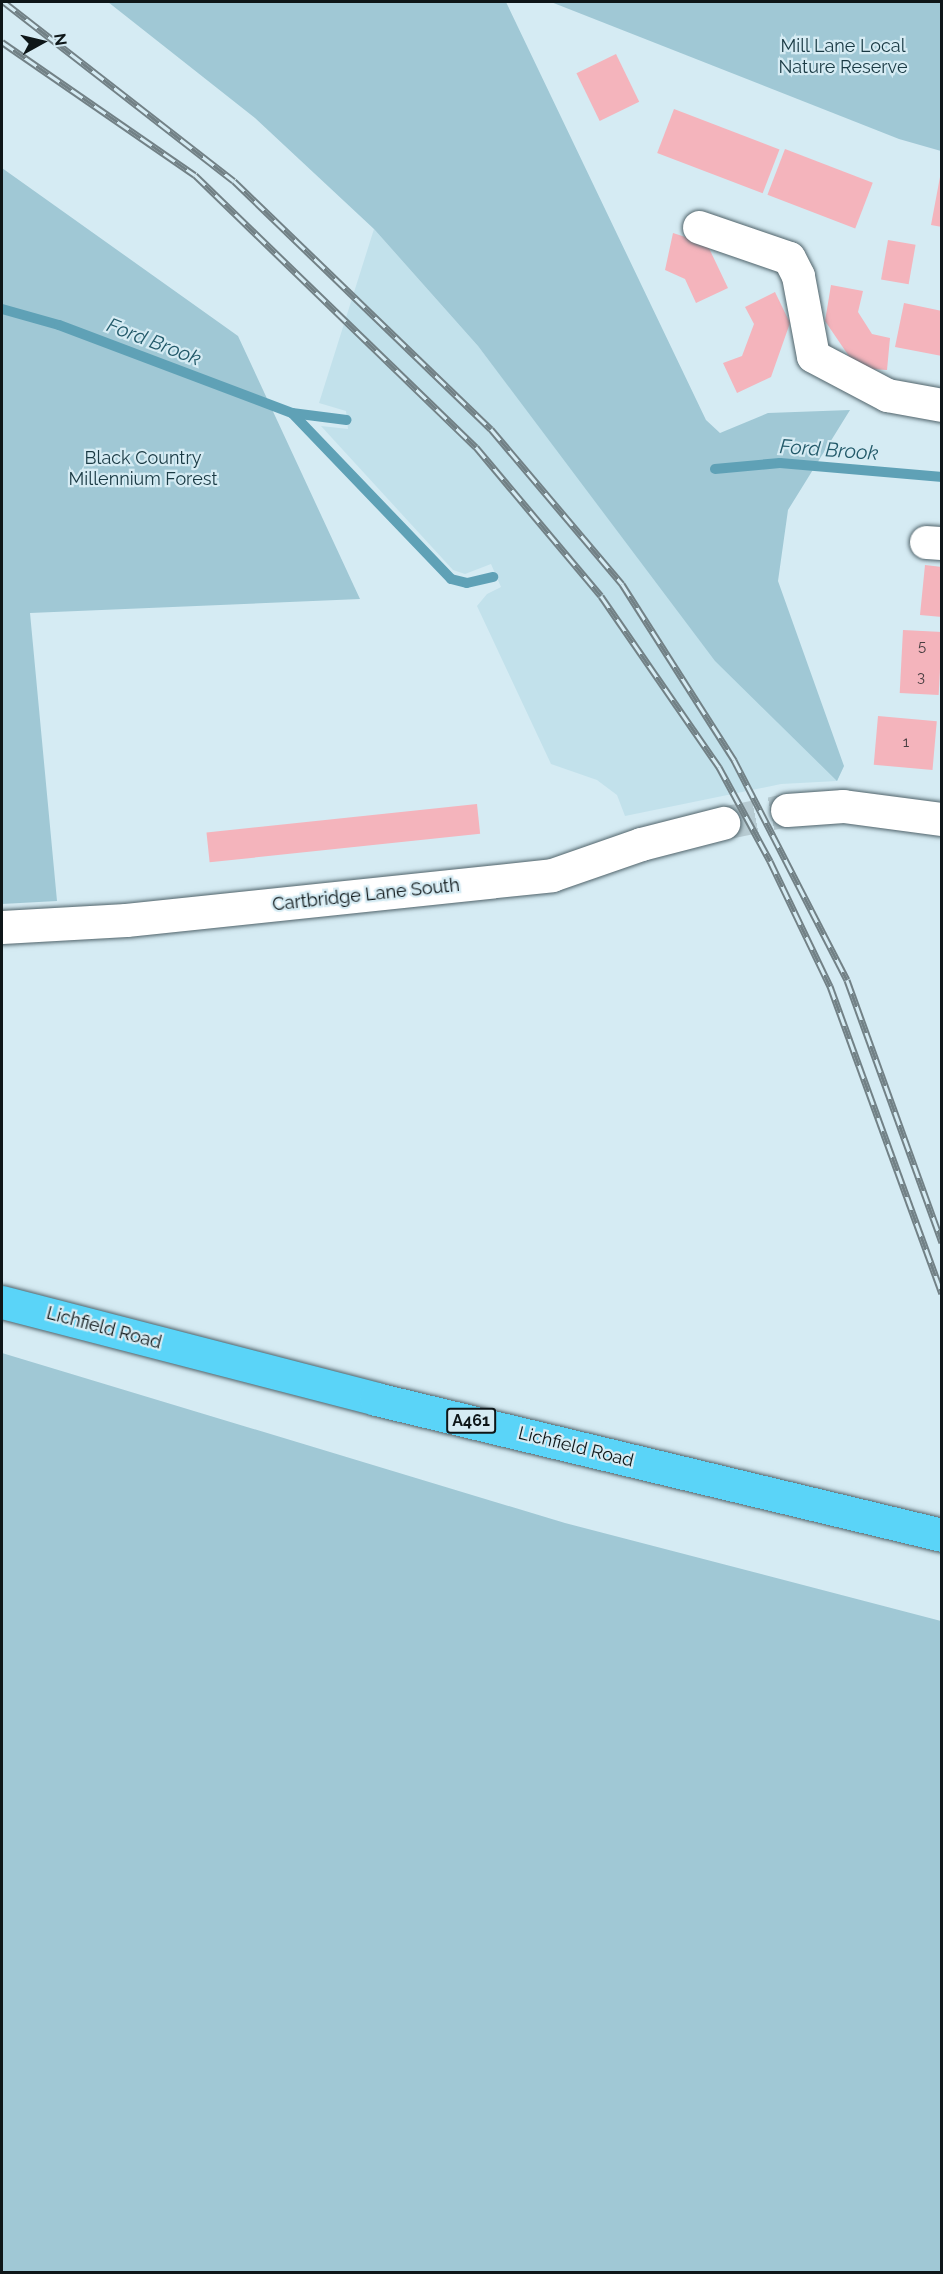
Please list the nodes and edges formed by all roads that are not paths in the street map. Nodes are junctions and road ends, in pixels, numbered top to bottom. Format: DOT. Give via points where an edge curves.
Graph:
graph roads {
  1 [pos="699,227"];
  2 [pos="942,405"];
  3 [pos="787,810"];
  4 [pos="942,819"];
  5 [pos="723,823"];
  6 [pos="2,927"];
  7 [pos="2,1302"];
  8 [pos="942,1535"];
  1 -- 2 [label="street" via="789,258 798,276 813,356 887,395"];
  3 -- 4 [label="street" via="843,806"];
  5 -- 6 [label="street, Cartbridge Lane South" via="641,844 552,875 126,920"];
  7 -- 8 [label="highway, Lichfield Road / A461" via="376,1399"];
}
